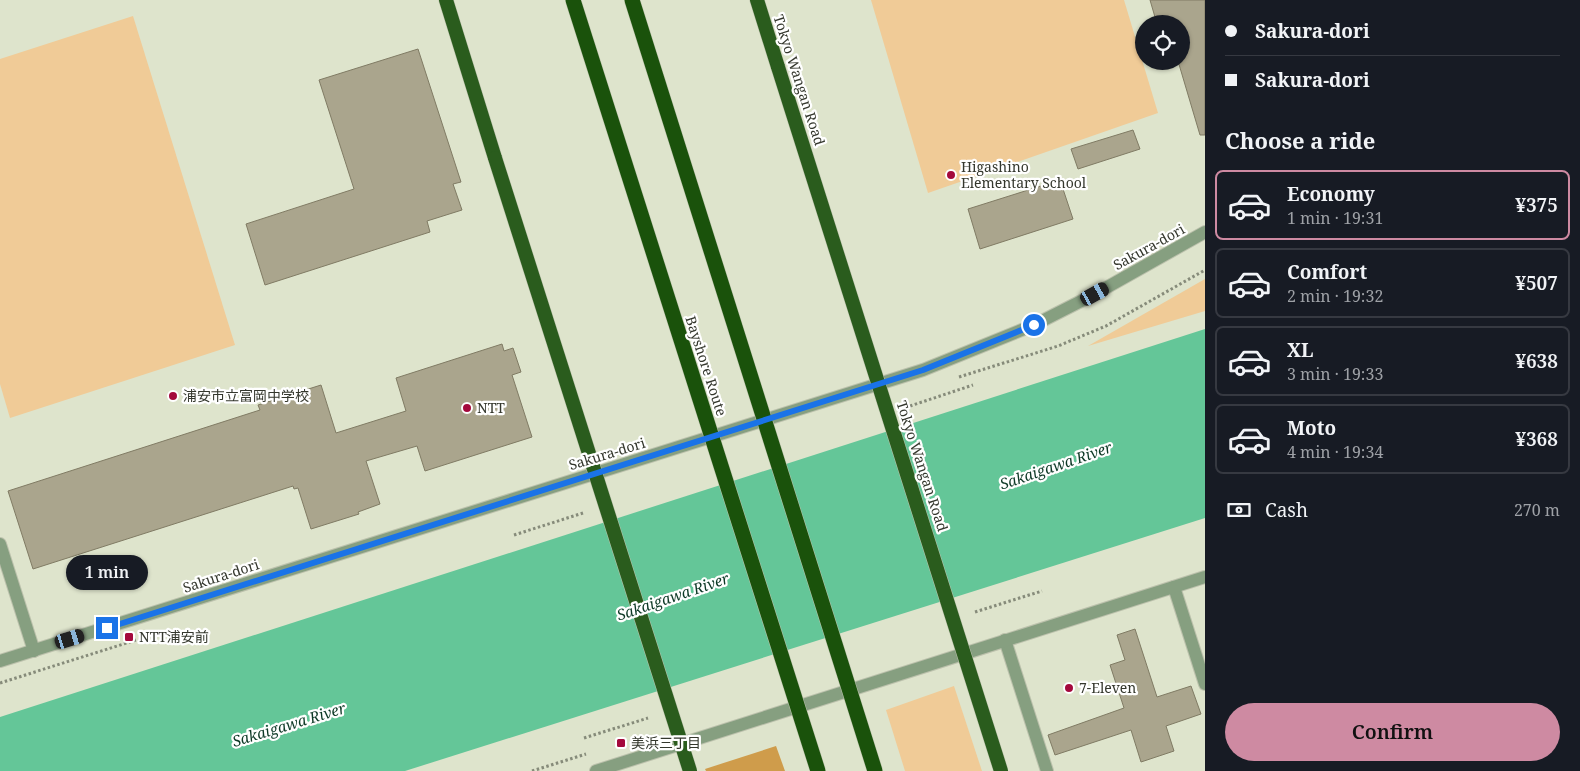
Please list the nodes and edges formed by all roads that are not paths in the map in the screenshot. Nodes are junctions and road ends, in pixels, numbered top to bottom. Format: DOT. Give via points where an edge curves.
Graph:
graph roads {
  1 [pos="446,0"];
  2 [pos="573,0"];
  3 [pos="632,0"];
  4 [pos="757,0"];
  5 [pos="1205,232"];
  6 [pos="0,544"];
  7 [pos="1205,577"];
  8 [pos="1174,587"];
  9 [pos="1005,640"];
  10 [pos="34,651"];
  11 [pos="0,661"];
  12 [pos="1205,684"];
  13 [pos="596,771"];
  14 [pos="690,771"];
  15 [pos="818,771"];
  16 [pos="875,771"];
  17 [pos="1001,771"];
  18 [pos="1047,771"];
  1 -- 14 [label="highway, bridge"];
  2 -- 15 [label="highway, Bayshore Route, bridge"];
  3 -- 16 [label="highway, bridge"];
  4 -- 17 [label="highway, Tokyo Wangan Road, bridge"];
  5 -- 10 [label="street, Sakura-dori" via="1034,325 923,370"];
  6 -- 10 [label="street"];
  7 -- 8 [label="street"];
  8 -- 9 [label="street"];
  8 -- 12 [label="street"];
  9 -- 13 [label="street"];
  9 -- 18 [label="street"];
  10 -- 11 [label="street, Sakura-dori"];
}
